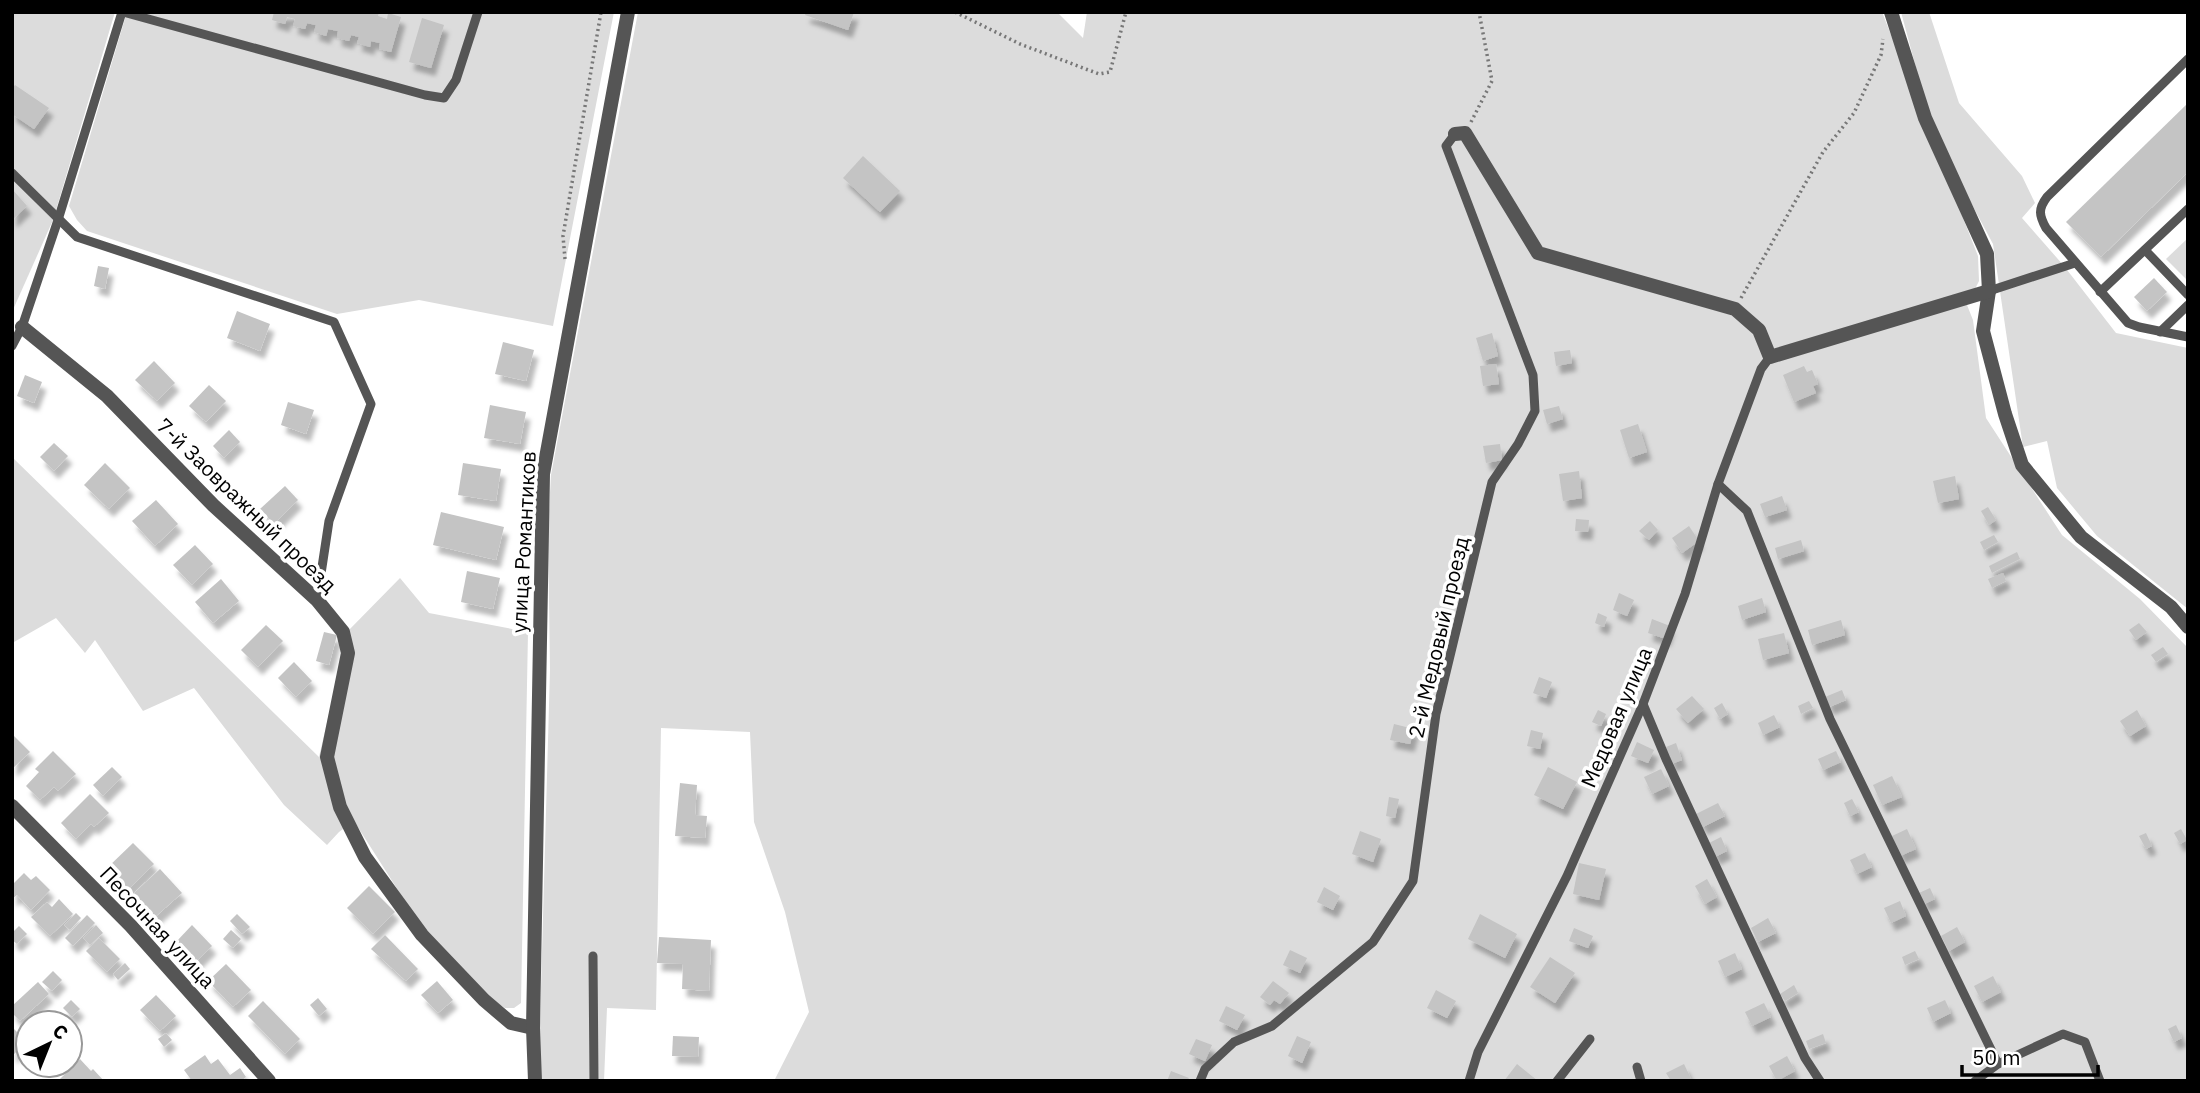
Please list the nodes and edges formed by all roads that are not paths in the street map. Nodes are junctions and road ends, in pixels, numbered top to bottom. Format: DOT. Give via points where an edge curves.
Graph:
graph roads {
  1 [pos="123,12"];
  2 [pos="478,12"];
  3 [pos="628,12"];
  4 [pos="1891,12"];
  5 [pos="2188,59"];
  6 [pos="1460,133"];
  7 [pos="12,173"];
  8 [pos="2188,208"];
  9 [pos="58,220"];
  10 [pos="2145,250"];
  11 [pos="2075,263"];
  12 [pos="1989,292"];
  13 [pos="2100,292"];
  14 [pos="2188,295"];
  15 [pos="2188,306"];
  16 [pos="22,327"];
  17 [pos="2161,332"];
  18 [pos="2188,337"];
  19 [pos="12,346"];
  20 [pos="1770,357"];
  21 [pos="1718,484"];
  22 [pos="317,600"];
  23 [pos="2188,627"];
  24 [pos="1643,704"];
  25 [pos="12,806"];
  26 [pos="593,956"];
  27 [pos="533,1028"];
  28 [pos="1590,1039"];
  29 [pos="1998,1064"];
  30 [pos="1637,1067"];
  31 [pos="269,1081"];
  32 [pos="535,1081"];
  33 [pos="594,1081"];
  34 [pos="1200,1081"];
  35 [pos="1469,1081"];
  36 [pos="1557,1081"];
  37 [pos="1642,1081"];
  38 [pos="1820,1081"];
  39 [pos="1975,1081"];
  40 [pos="2100,1081"];
  1 -- 2 [label="lane" via="444,99 456,80"];
  1 -- 9 [label="lane"];
  3 -- 27 [label="street, улица Романтиков" via="543,474"];
  4 -- 12 [label="street" via="1925,118 1987,254"];
  5 -- 11 [label="lane" via="2040,206 2039,216 2046,228"];
  6 -- 20 [label="street" via="1538,253 1735,309 1759,330"];
  6 -- 34 [label="lane, 2-й Медовый проезд" via="1446,146 1533,375 1535,411 1492,482 1436,714 1413,881 1373,942 1272,1026 1234,1042 1205,1069"];
  7 -- 9 [label="lane"];
  8 -- 10 [label="lane"];
  9 -- 16 [label="lane"];
  9 -- 22 [label="lane" via="77,237 334,322 371,404 329,521"];
  10 -- 13 [label="lane"];
  10 -- 14 [label="lane"];
  11 -- 12 [label="lane"];
  11 -- 13 [label="lane"];
  12 -- 20 [label="street"];
  12 -- 23 [label="street" via="1983,331 2022,465 2081,537 2171,607"];
  13 -- 17 [label="lane" via="2128,323"];
  15 -- 17 [label="lane"];
  16 -- 19 [label="lane"];
  16 -- 22 [label="street, 7-й Заовражный проезд" via="107,396 213,505"];
  17 -- 18 [label="lane"];
  20 -- 21 [label="lane, Медовая улица" via="1761,369"];
  21 -- 24 [label="lane, Медовая улица" via="1685,594"];
  21 -- 29 [label="lane" via="1746,511 1830,719"];
  22 -- 27 [label="street, 7-й Заовражный проезд" via="343,632 348,653 327,757 340,807 365,858 422,936 484,1000 511,1023"];
  24 -- 35 [label="lane, Медовая улица" via="1567,876 1478,1052"];
  24 -- 38 [label="lane" via="1805,1058"];
  25 -- 31 [label="street, Песочная улица" via="131,926"];
  26 -- 33 [label="lane"];
  27 -- 32 [label="street, улица Романтиков"];
  28 -- 36 [label="lane"];
  29 -- 39 [label="lane"];
  29 -- 40 [label="lane" via="2063,1034 2085,1042"];
  30 -- 37 [label="lane"];
}
